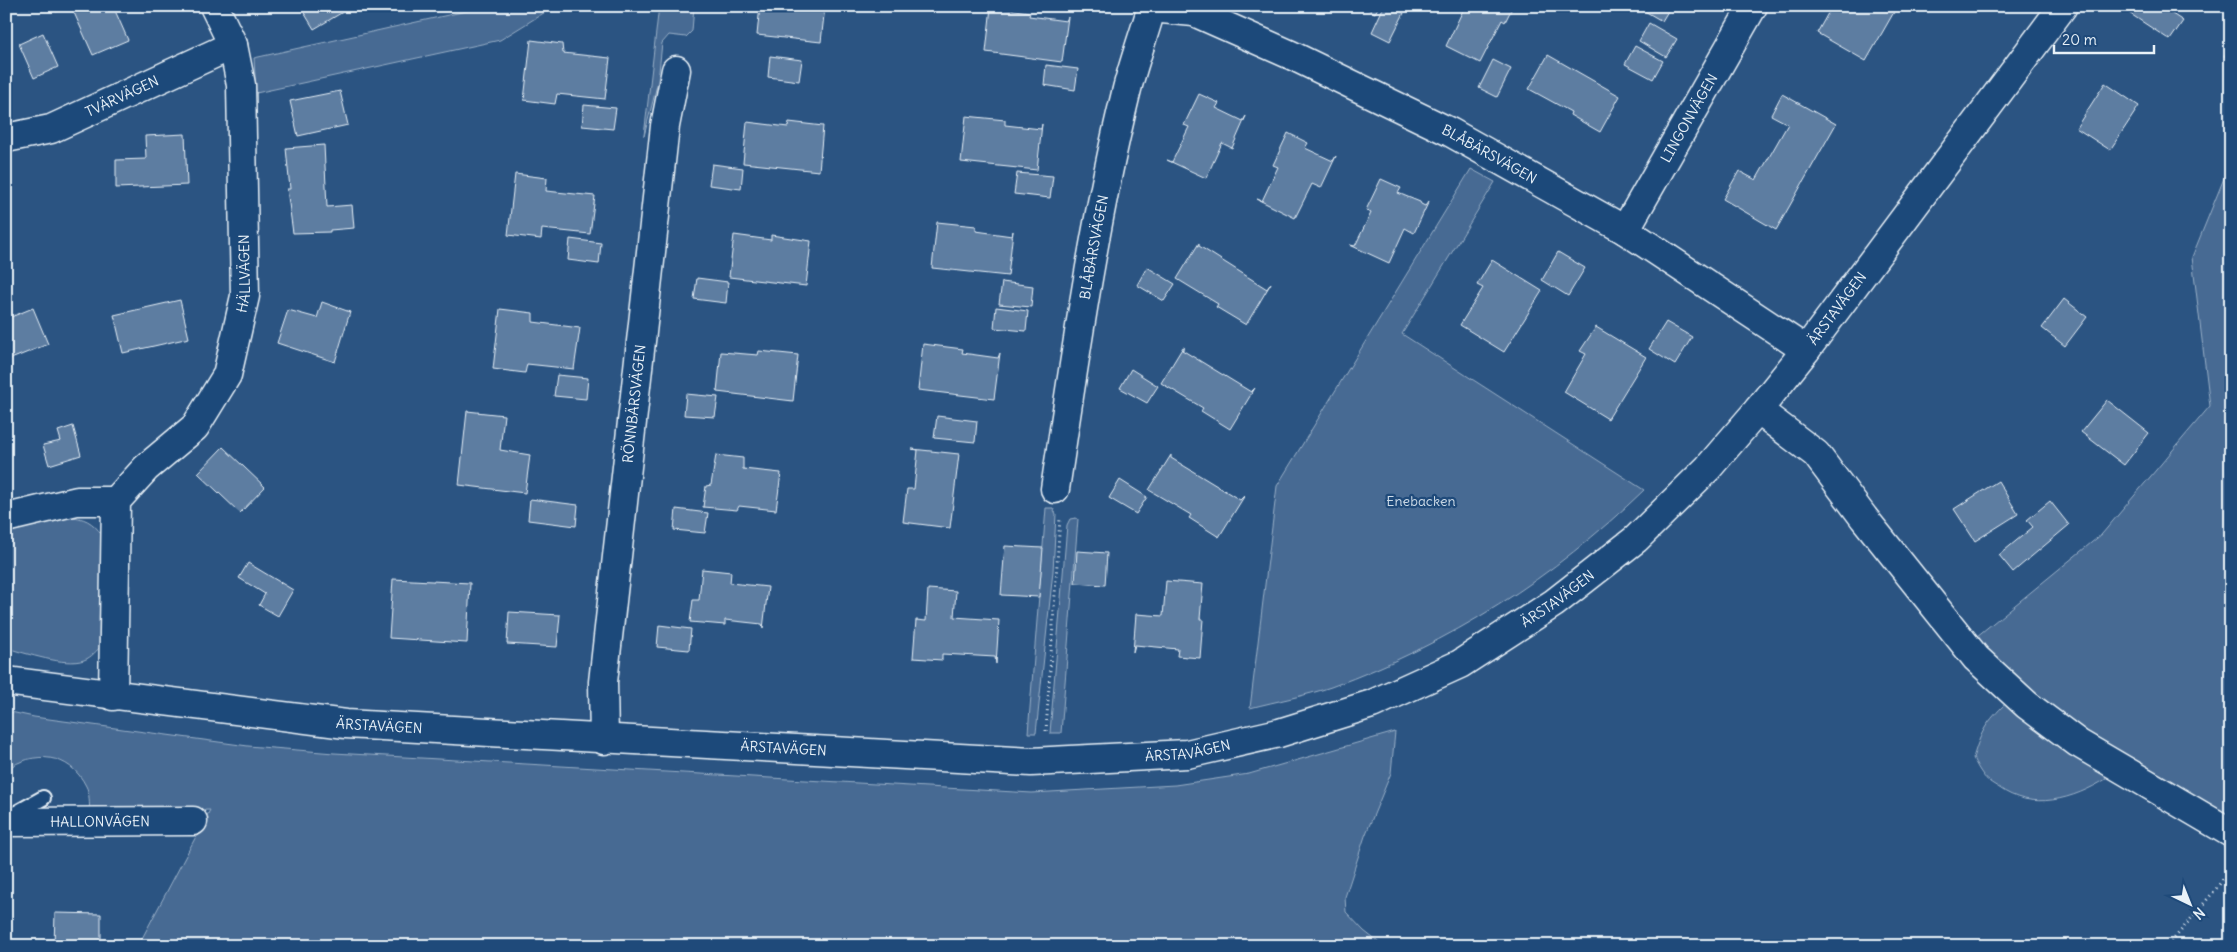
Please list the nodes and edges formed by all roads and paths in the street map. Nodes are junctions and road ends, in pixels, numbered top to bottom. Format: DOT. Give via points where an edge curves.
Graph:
graph roads {
  1 [pos="214,6"];
  2 [pos="1752,6"];
  3 [pos="2063,6"];
  4 [pos="1152,7"];
  5 [pos="233,45"];
  6 [pos="676,70"];
  7 [pos="6,138"];
  8 [pos="1625,230"];
  9 [pos="1806,350"];
  10 [pos="1758,410"];
  11 [pos="1055,489"];
  12 [pos="116,501"];
  13 [pos="6,518"];
  14 [pos="1061,524"];
  15 [pos="6,681"];
  16 [pos="113,696"];
  17 [pos="604,740"];
  18 [pos="1044,761"];
  19 [pos="43,798"];
  20 [pos="6,820"];
  21 [pos="193,821"];
  22 [pos="2231,833"];
  23 [pos="2231,868"];
  24 [pos="2168,946"];
  1 -- 5 [label="street, HÄLLVÄGEN"];
  2 -- 8 [label="street, LINGONVÄGEN"];
  3 -- 9 [label="street, ÄRSTAVÄGEN"];
  4 -- 8 [label="street, BLÅBÄRSVÄGEN" via="1194,12 1291,55 1450,132"];
  4 -- 11 [label="street, BLÅBÄRSVÄGEN" via="1126,92 1103,201"];
  5 -- 7 [label="street, TVÄRVÄGEN" via="51,128"];
  5 -- 12 [label="street, HÄLLVÄGEN" via="241,85 245,296 227,375 195,427 146,468"];
  6 -- 17 [label="street, RÖNNBÄRSVÄGEN" via="665,126 603,682"];
  8 -- 9 [label="street, BLÅBÄRSVÄGEN"];
  9 -- 10 [label="street, ÄRSTAVÄGEN"];
  10 -- 18 [label="street, ÄRSTAVÄGEN" via="1708,468 1636,539 1554,603 1460,664 1372,704 1278,734 1187,754"];
  10 -- 22 [label="street" via="1816,454 1976,658 2027,705 2078,744"];
  12 -- 13 [label="street" via="77,500"];
  12 -- 16 [label="street"];
  14 -- 18 [label="path"];
  15 -- 16 [label="street, ÄRSTAVÄGEN"];
  16 -- 17 [label="street, ÄRSTAVÄGEN" via="346,724"];
  17 -- 18 [label="street, ÄRSTAVÄGEN"];
  19 -- 20 [label="lane"];
  20 -- 21 [label="street, HALLONVÄGEN"];
  23 -- 24 [label="path"];
}
